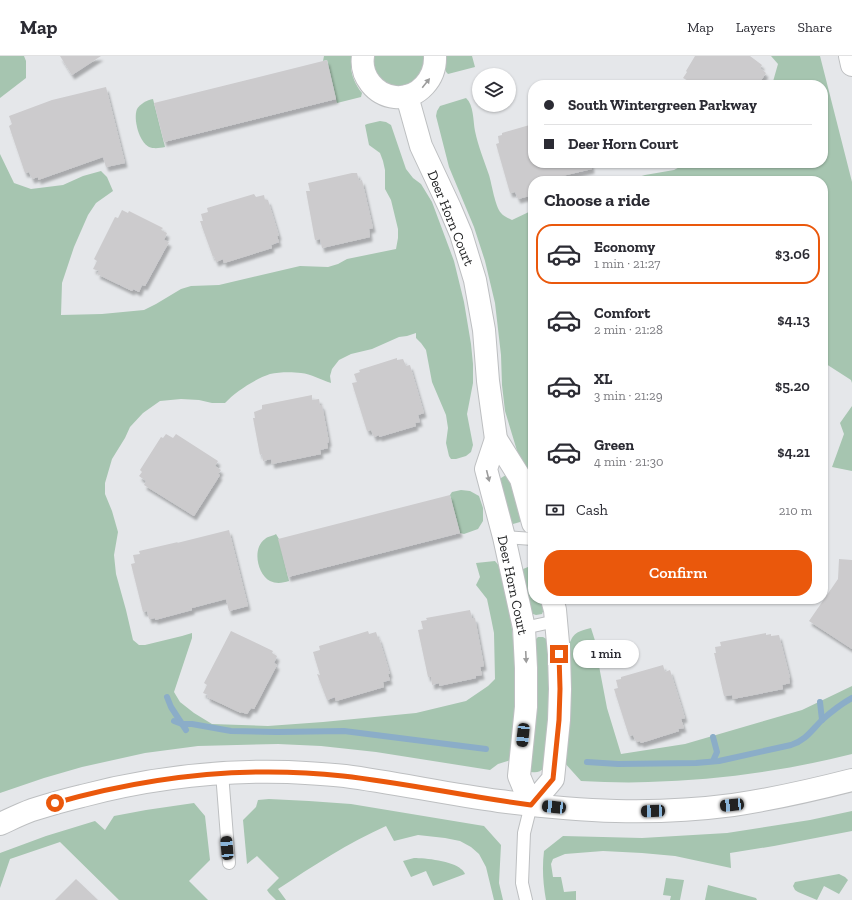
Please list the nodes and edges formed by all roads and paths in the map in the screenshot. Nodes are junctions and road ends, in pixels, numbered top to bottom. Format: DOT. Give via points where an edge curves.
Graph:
graph roads {
  1 [pos="363,56"];
  2 [pos="434,56"];
  3 [pos="850,56"];
  4 [pos="852,65"];
  5 [pos="407,96"];
  6 [pos="496,439"];
  7 [pos="528,505"];
  8 [pos="504,537"];
  9 [pos="528,539"];
  10 [pos="553,604"];
  11 [pos="556,621"];
  12 [pos="524,628"];
  13 [pos="222,773"];
  14 [pos="852,780"];
  15 [pos="531,805"];
  16 [pos="0,824"];
  17 [pos="228,862"];
  18 [pos="526,900"];
  1 -- 5 [label="street" via="363,69 375,88 396,97"];
  5 -- 2 [label="street, one-way" via="418,92 426,84 432,74"];
  3 -- 4 [label="street"];
  5 -- 6 [label="street, Deer Horn Court" via="420,146 453,214 475,280 484,330"];
  6 -- 7 [label="street, Deer Horn Court" via="521,479"];
  6 -- 8 [label="street, Deer Horn Court, one-way" via="486,469"];
  8 -- 9 [label="lane"];
  8 -- 12 [label="street, Deer Horn Court"];
  10 -- 11 [label="street"];
  11 -- 12 [label="lane"];
  11 -- 15 [label="street" via="560,689 553,779"];
  12 -- 15 [label="street, Deer Horn Court, one-way" via="526,707 519,776"];
  13 -- 15 [label="street" via="315,773"];
  13 -- 16 [label="street" via="157,780 97,792 32,811"];
  13 -- 17 [label="lane"];
  14 -- 15 [label="street" via="796,794 698,808 615,811"];
  15 -- 18 [label="lane" via="524,833 522,883"];
}
